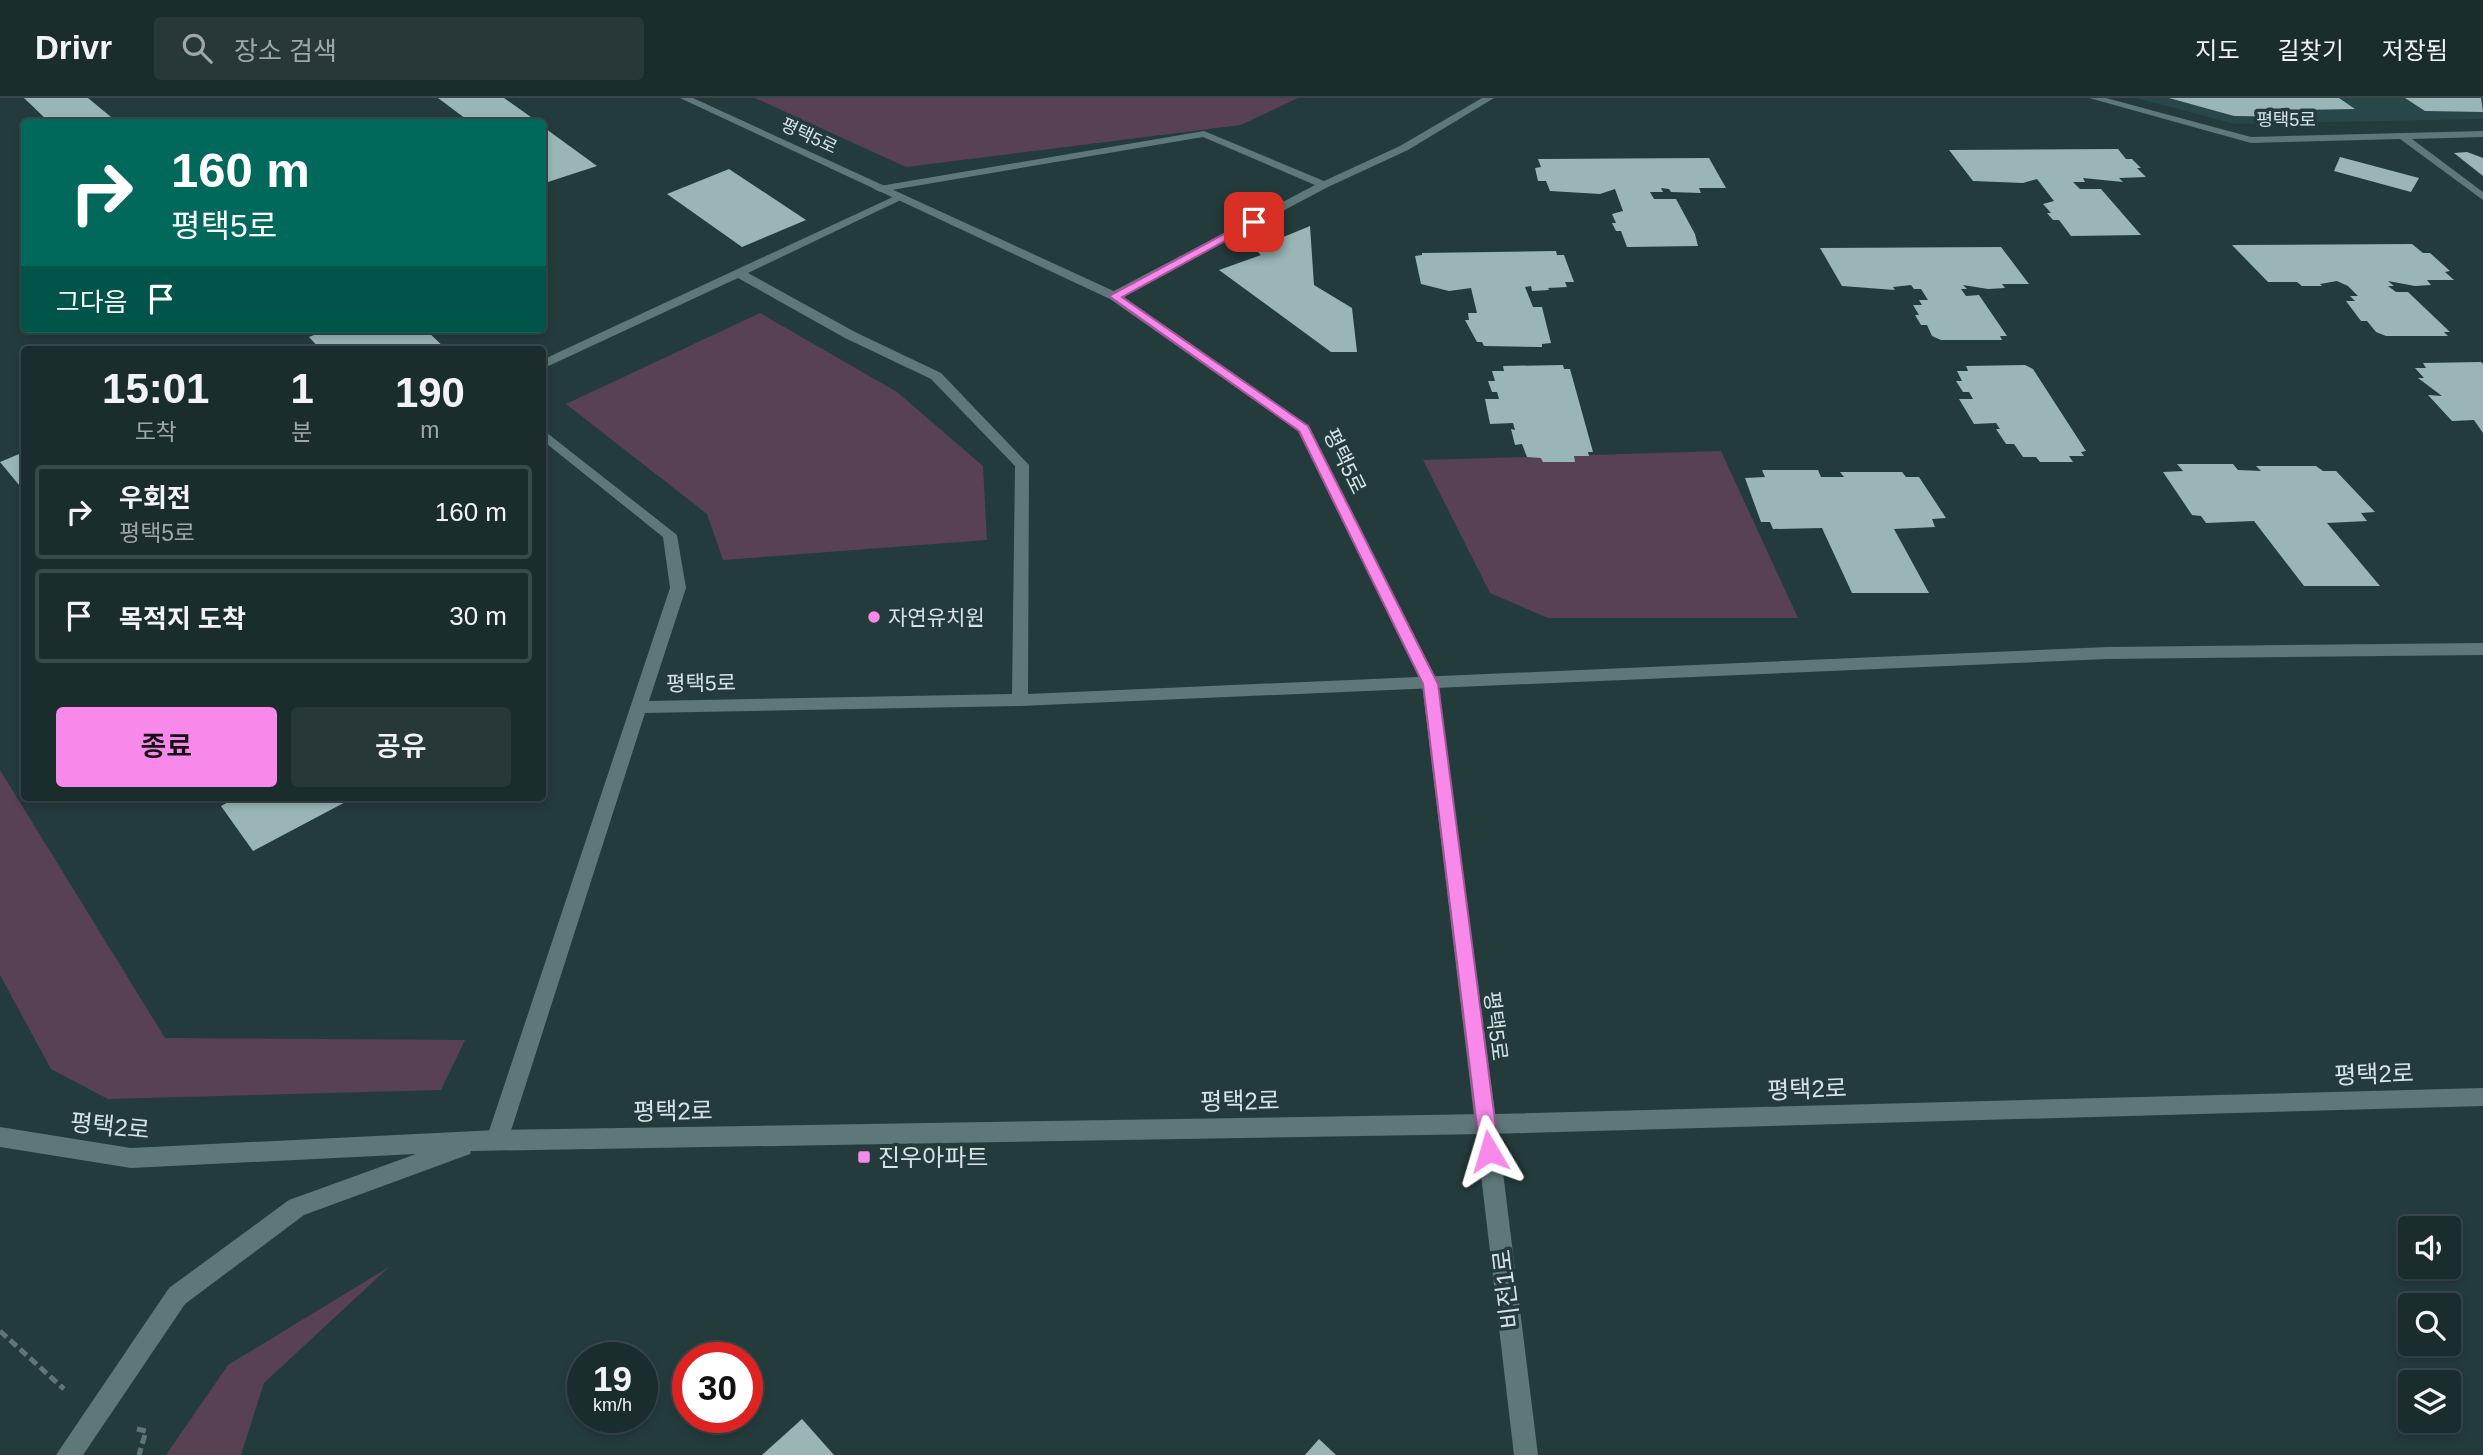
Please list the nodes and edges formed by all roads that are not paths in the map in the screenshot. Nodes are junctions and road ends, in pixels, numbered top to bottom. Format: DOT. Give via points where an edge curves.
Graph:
graph roads {
  1 [pos="685,98"];
  2 [pos="1489,98"];
  3 [pos="2094,98"];
  4 [pos="2483,135"];
  5 [pos="2404,138"];
  6 [pos="1324,185"];
  7 [pos="880,189"];
  8 [pos="2483,197"];
  9 [pos="899,198"];
  10 [pos="738,273"];
  11 [pos="1114,296"];
  12 [pos="546,363"];
  13 [pos="546,435"];
  14 [pos="2483,649"];
  15 [pos="1430,684"];
  16 [pos="1020,700"];
  17 [pos="641,707"];
  18 [pos="2483,1097"];
  19 [pos="1486,1124"];
  20 [pos="0,1137"];
  21 [pos="488,1140"];
  22 [pos="68,1455"];
  23 [pos="1526,1455"];
  1 -- 7 [label="street, 평택5로"];
  2 -- 6 [label="street" via="1404,148"];
  3 -- 5 [label="street, 평택5로" via="2251,140"];
  4 -- 5 [label="street, 평택5로"];
  5 -- 8 [label="street"];
  6 -- 7 [label="street" via="1204,134"];
  6 -- 11 [label="street"];
  7 -- 9 [label="street, 평택5로"];
  9 -- 10 [label="street"];
  9 -- 11 [label="street, 평택5로"];
  10 -- 12 [label="street"];
  10 -- 16 [label="street" via="936,376 1022,465"];
  11 -- 15 [label="street, 평택5로" via="1304,429"];
  13 -- 17 [label="street, 평택5로" via="670,535 678,588"];
  14 -- 15 [label="street" via="2107,653"];
  15 -- 16 [label="street, 평택5로"];
  15 -- 19 [label="street, 평택5로"];
  16 -- 17 [label="street, 평택5로"];
  17 -- 21 [label="street"];
  18 -- 19 [label="street, 평택2로"];
  19 -- 21 [label="street, 평택2로"];
  19 -- 23 [label="street, 비전1로"];
  20 -- 21 [label="street, 평택2로" via="131,1158"];
  21 -- 22 [label="street" via="297,1207 177,1296"];
}
